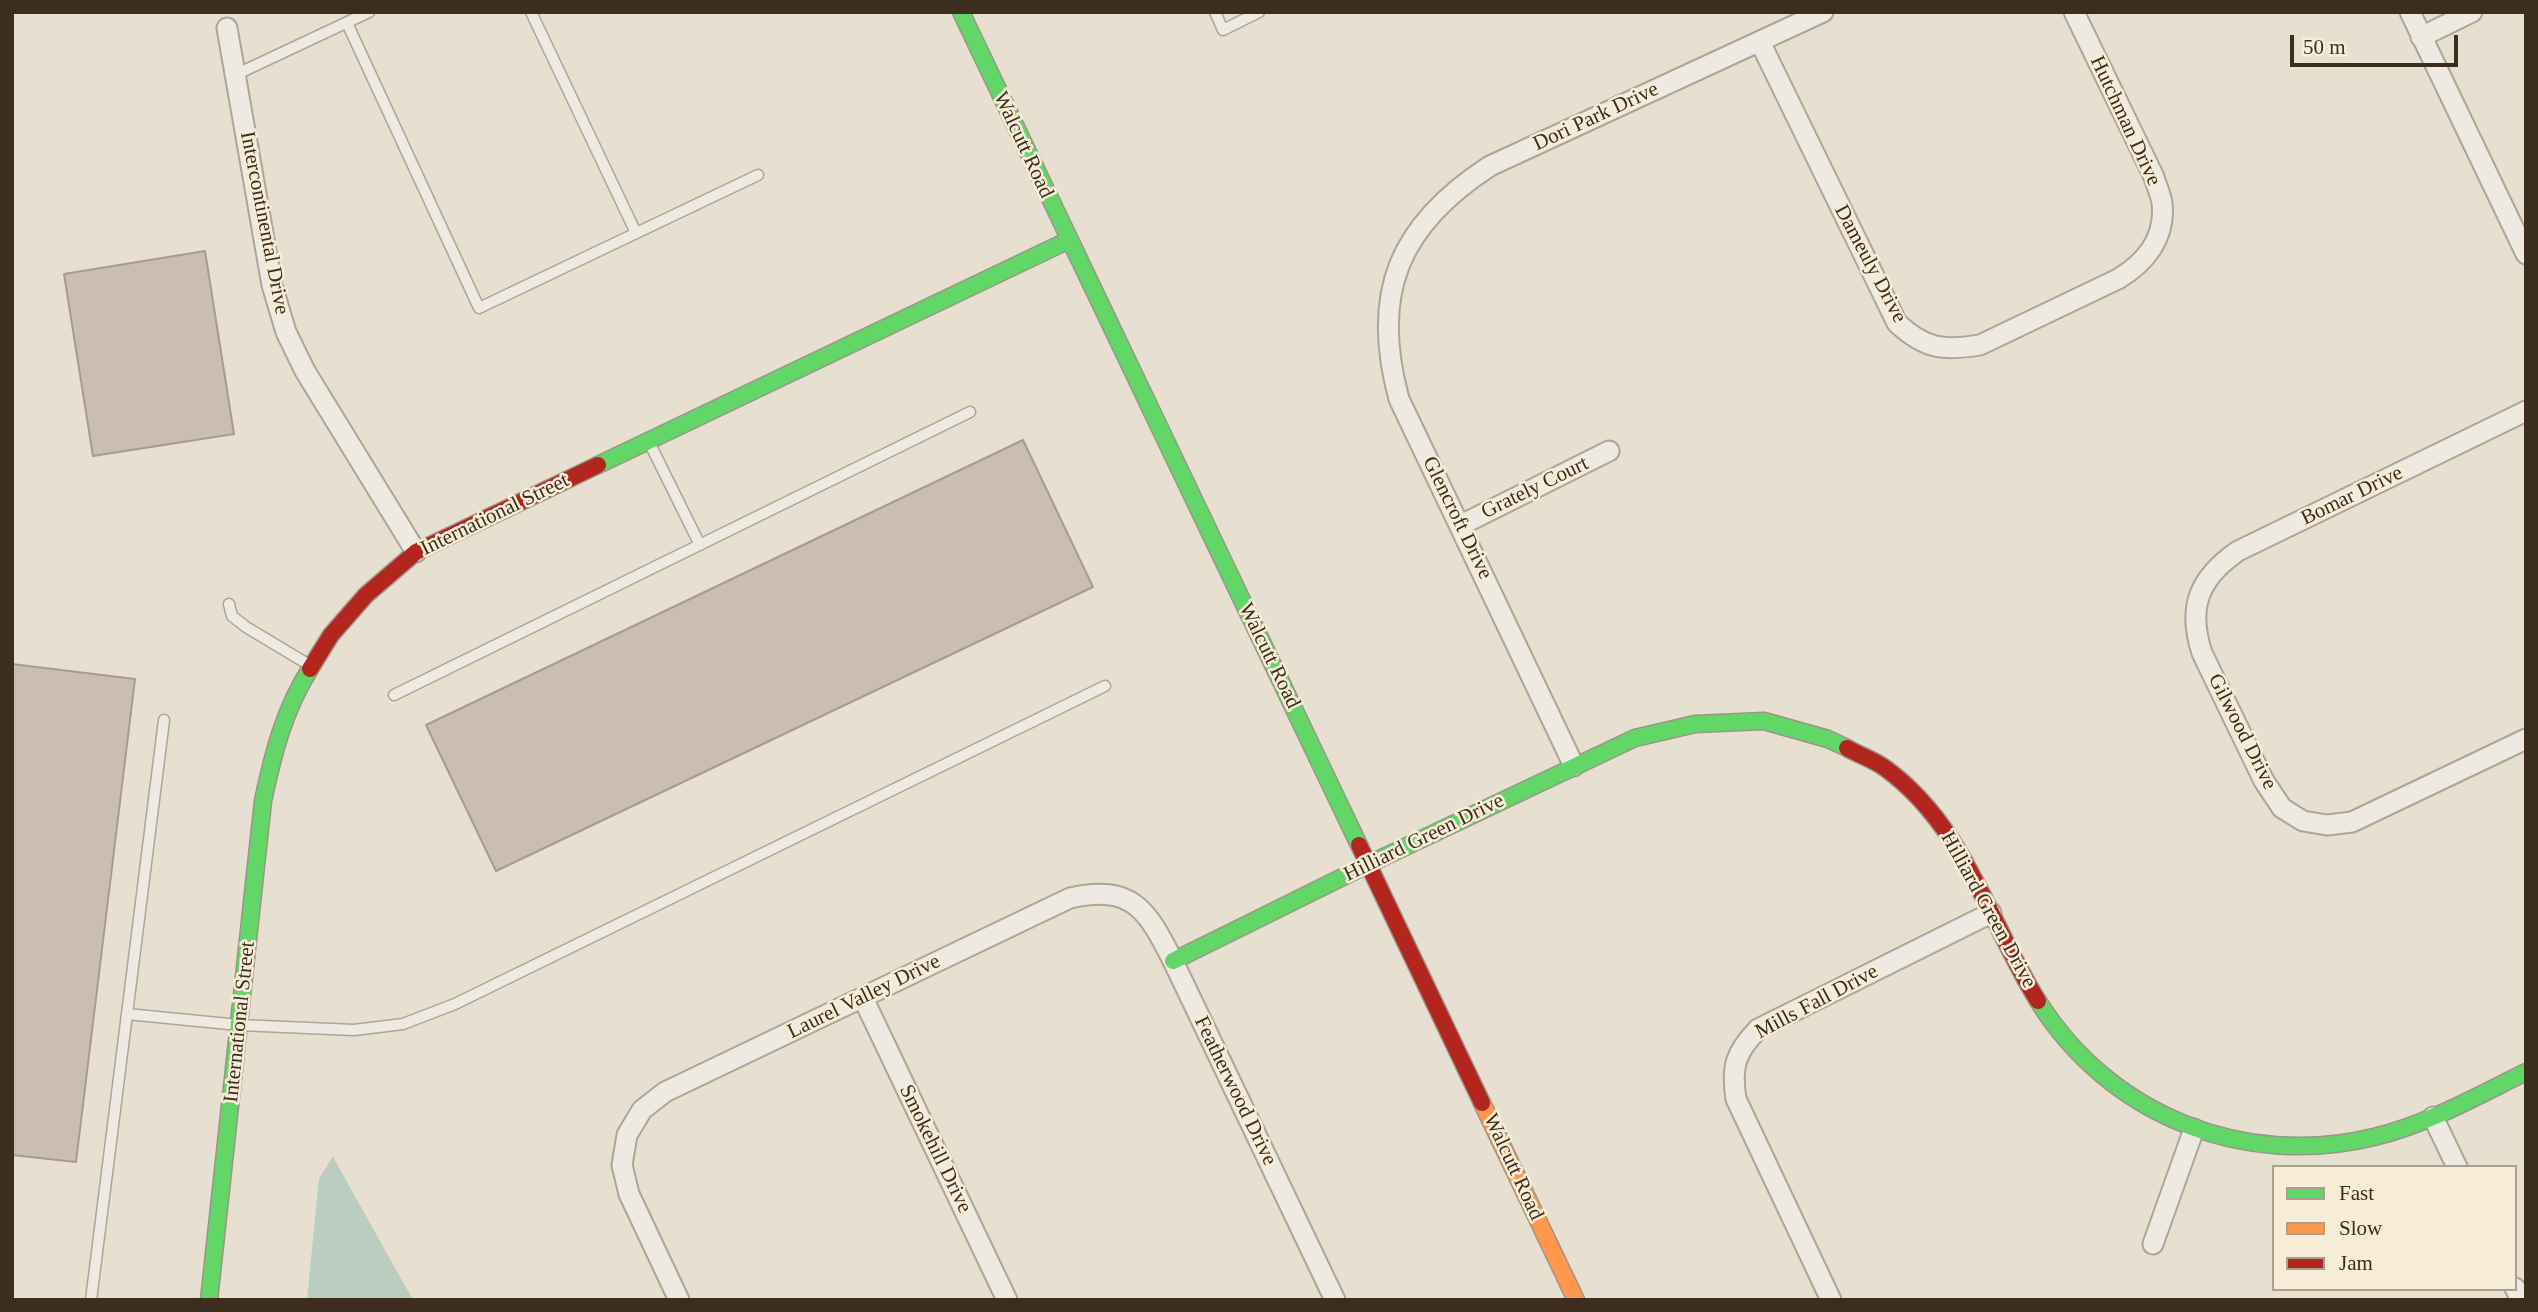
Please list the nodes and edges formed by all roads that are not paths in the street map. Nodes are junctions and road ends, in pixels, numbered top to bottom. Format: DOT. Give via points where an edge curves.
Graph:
graph roads {
  1 [pos="369,12"];
  2 [pos="531,12"];
  3 [pos="961,12"];
  4 [pos="1215,12"];
  5 [pos="1259,12"];
  6 [pos="1822,12"];
  7 [pos="2074,12"];
  8 [pos="2410,12"];
  9 [pos="2472,12"];
  10 [pos="347,23"];
  11 [pos="227,28"];
  12 [pos="2421,37"];
  13 [pos="1760,42"];
  14 [pos="235,75"];
  15 [pos="758,175"];
  16 [pos="2160,232"];
  17 [pos="635,233"];
  18 [pos="1069,240"];
  19 [pos="2526,254"];
  20 [pos="1400,261"];
  21 [pos="2526,411"];
  22 [pos="970,412"];
  23 [pos="648,442"];
  24 [pos="1609,452"];
  25 [pos="1461,525"];
  26 [pos="700,545"];
  27 [pos="416,552"];
  28 [pos="2197,601"];
  29 [pos="229,604"];
  30 [pos="311,667"];
  31 [pos="1105,686"];
  32 [pos="394,695"];
  33 [pos="164,720"];
  34 [pos="2526,739"];
  35 [pos="1574,766"];
  36 [pos="1369,863"];
  37 [pos="1119,897"];
  38 [pos="1991,913"];
  39 [pos="1172,961"];
  40 [pos="863,998"];
  41 [pos="127,1014"];
  42 [pos="239,1026"];
  43 [pos="2526,1072"];
  44 [pos="2434,1117"];
  45 [pos="2194,1129"];
  46 [pos="2456,1165"];
  47 [pos="2153,1244"];
  48 [pos="91,1300"];
  49 [pos="209,1300"];
  50 [pos="680,1300"];
  51 [pos="1007,1300"];
  52 [pos="1335,1300"];
  53 [pos="1576,1300"];
  54 [pos="1831,1300"];
  1 -- 10 [label="lane"];
  2 -- 17 [label="lane"];
  3 -- 18 [label="street, Walcutt Road"];
  4 -- 5 [label="lane" via="1223,30"];
  6 -- 13 [label="street, Dori Park Drive"];
  7 -- 16 [label="street, Hutchman Drive" via="2154,177 2162,204"];
  8 -- 12 [label="street"];
  9 -- 12 [label="street"];
  10 -- 14 [label="lane"];
  10 -- 17 [label="lane" via="479,308"];
  11 -- 14 [label="street, Intercontinental Drive"];
  12 -- 19 [label="street"];
  13 -- 16 [label="street, Dameuly Drive" via="1887,306 1909,335 1928,345 1943,349 1980,345 2118,279 2145,260"];
  13 -- 20 [label="street, Dori Park Drive" via="1490,166 1437,206"];
  14 -- 27 [label="street, Intercontinental Drive" via="272,285 286,332 304,371"];
  15 -- 17 [label="lane"];
  18 -- 23 [label="street, International Street"];
  18 -- 36 [label="street, Walcutt Road"];
  20 -- 25 [label="street, Glencroft Drive" via="1387,330 1390,366 1399,399"];
  21 -- 28 [label="street, Bomar Drive" via="2238,551 2218,565"];
  22 -- 26 [label="lane"];
  23 -- 26 [label="lane"];
  23 -- 27 [label="street, International Street"];
  24 -- 25 [label="street, Grately Court"];
  25 -- 35 [label="street, Glencroft Drive"];
  26 -- 32 [label="lane"];
  27 -- 30 [label="street, International Street" via="366,595 331,635"];
  28 -- 34 [label="street, Gilwood Drive" via="2196,634 2202,653 2258,770 2282,808 2303,821 2327,825 2352,822"];
  29 -- 30 [label="lane" via="232,616 246,627"];
  30 -- 42 [label="street, International Street" via="296,691 274,747"];
  31 -- 42 [label="lane" via="456,1004 403,1024 354,1030"];
  33 -- 41 [label="lane"];
  35 -- 36 [label="street, Hilliard Green Drive"];
  35 -- 38 [label="street, Hilliard Green Drive" via="1635,738 1695,724 1764,721 1828,739 1884,767 1931,809 1968,865"];
  36 -- 39 [label="street, Hilliard Green Drive"];
  36 -- 53 [label="street, Walcutt Road"];
  37 -- 39 [label="street, Featherwood Drive" via="1140,908"];
  37 -- 40 [label="street, Laurel Valley Drive" via="1096,893 1070,898"];
  38 -- 45 [label="street, Hilliard Green Drive" via="2052,1024 2087,1063 2135,1101"];
  38 -- 54 [label="street, Mills Fall Drive" via="1758,1029 1743,1044 1735,1064 1736,1099"];
  39 -- 52 [label="street, Featherwood Drive"];
  40 -- 50 [label="street, Laurel Valley Drive" via="665,1093 642,1110 626,1135 622,1165 629,1194"];
  40 -- 51 [label="street, Smokehill Drive"];
  41 -- 42 [label="lane"];
  41 -- 48 [label="lane"];
  42 -- 49 [label="street, International Street"];
  43 -- 44 [label="street, Hilliard Green Drive"];
  44 -- 45 [label="street, Hilliard Green Drive" via="2375,1138 2315,1147 2254,1144"];
  44 -- 46 [label="street"];
  45 -- 47 [label="street"];
}
